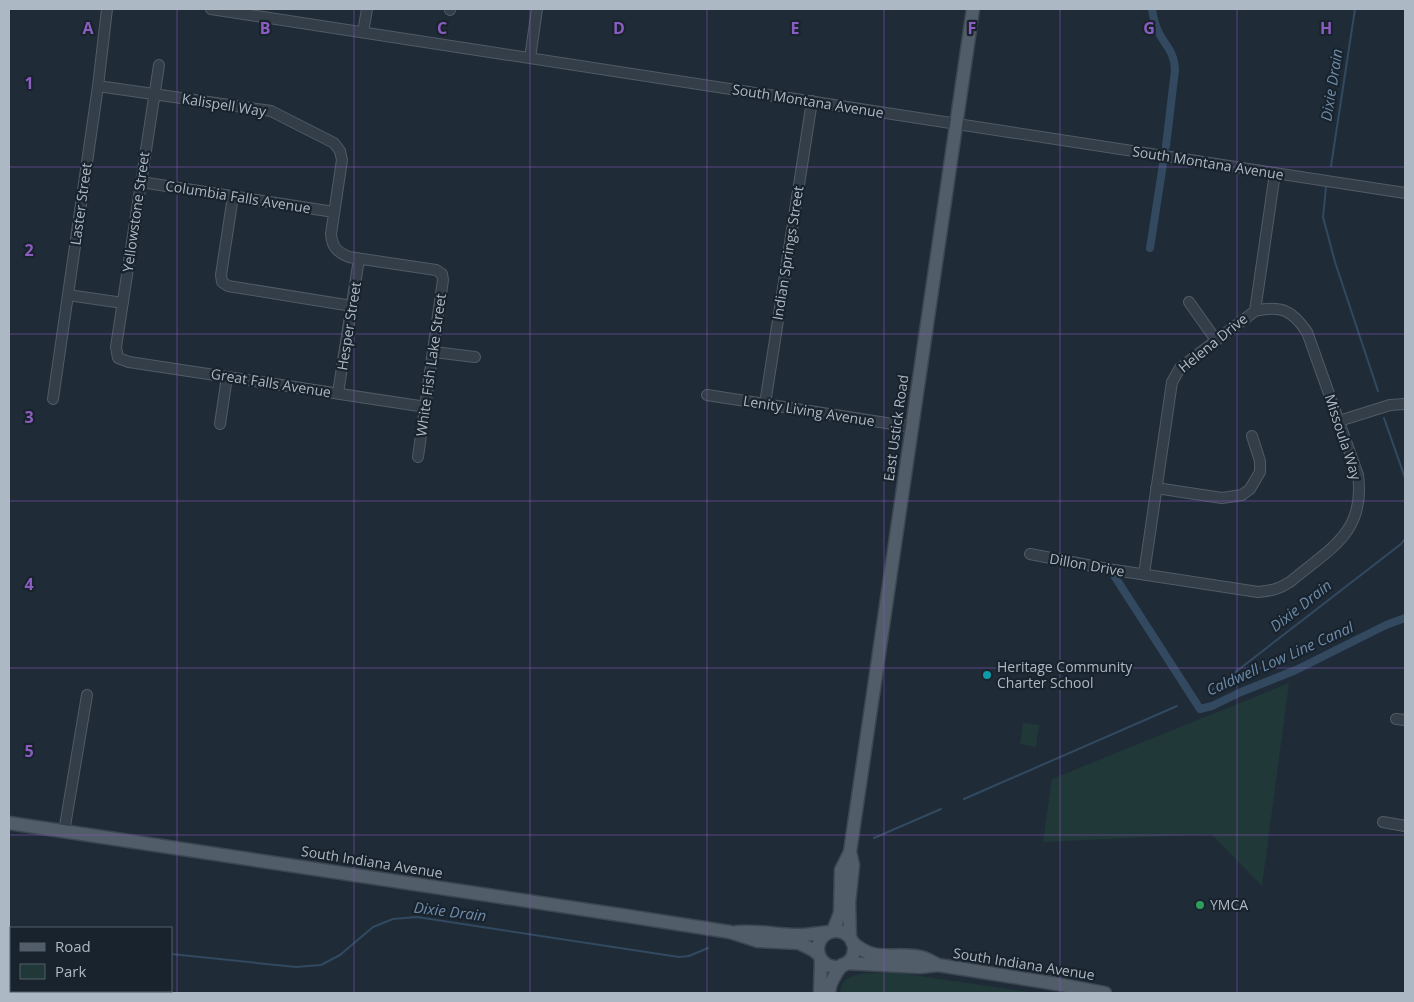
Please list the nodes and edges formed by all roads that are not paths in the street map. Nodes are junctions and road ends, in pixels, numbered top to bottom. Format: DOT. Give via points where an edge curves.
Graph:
graph roads {
  1 [pos="107,9"];
  2 [pos="211,9"];
  3 [pos="367,9"];
  4 [pos="537,9"];
  5 [pos="973,9"];
  6 [pos="363,32"];
  7 [pos="530,58"];
  8 [pos="159,65"];
  9 [pos="98,86"];
  10 [pos="154,93"];
  11 [pos="812,101"];
  12 [pos="956,124"];
  13 [pos="1275,173"];
  14 [pos="141,182"];
  15 [pos="1405,193"];
  16 [pos="233,196"];
  17 [pos="334,212"];
  18 [pos="359,259"];
  19 [pos="68,294"];
  20 [pos="1189,302"];
  21 [pos="123,303"];
  22 [pos="352,306"];
  23 [pos="1255,310"];
  24 [pos="1216,340"];
  25 [pos="434,352"];
  26 [pos="475,357"];
  27 [pos="118,358"];
  28 [pos="227,376"];
  29 [pos="338,393"];
  30 [pos="707,395"];
  31 [pos="54,399"];
  32 [pos="765,404"];
  33 [pos="1405,404"];
  34 [pos="426,407"];
  35 [pos="1339,421"];
  36 [pos="220,424"];
  37 [pos="912,427"];
  38 [pos="1252,436"];
  39 [pos="418,456"];
  40 [pos="1156,488"];
  41 [pos="1030,554"];
  42 [pos="1144,574"];
  43 [pos="86,695"];
  44 [pos="1383,822"];
  45 [pos="9,823"];
  46 [pos="1405,826"];
  47 [pos="64,832"];
  48 [pos="850,852"];
  49 [pos="831,931"];
  50 [pos="730,932"];
  51 [pos="851,940"];
  52 [pos="820,957"];
  53 [pos="844,964"];
  54 [pos="938,965"];
  55 [pos="820,993"];
  56 [pos="830,993"];
  57 [pos="1105,993"];
  1 -- 9 [label="street, Laster Street"];
  2 -- 6 [label="street, South Montana Avenue"];
  3 -- 6 [label="street"];
  4 -- 7 [label="street"];
  5 -- 12 [label="main road, East Ustick Road"];
  6 -- 7 [label="street, South Montana Avenue"];
  7 -- 11 [label="street, South Montana Avenue"];
  8 -- 10 [label="street, Yellowstone Street"];
  9 -- 10 [label="street, Kalispell Way"];
  9 -- 19 [label="street, Laster Street"];
  10 -- 14 [label="street, Yellowstone Street"];
  10 -- 17 [label="street, Kalispell Way" via="271,111 334,144 342,160"];
  11 -- 12 [label="street, South Montana Avenue"];
  11 -- 32 [label="street, Indian Springs Street"];
  12 -- 13 [label="street, South Montana Avenue"];
  12 -- 37 [label="main road, East Ustick Road"];
  13 -- 15 [label="street, South Montana Avenue"];
  13 -- 23 [label="street, Helena Drive"];
  14 -- 16 [label="street, Columbia Falls Avenue"];
  14 -- 21 [label="street, Yellowstone Street"];
  16 -- 17 [label="street, Columbia Falls Avenue"];
  16 -- 22 [label="street" via="222,282 228,286"];
  17 -- 18 [label="street" via="332,244 338,252"];
  18 -- 22 [label="street, Hesper Street"];
  18 -- 25 [label="street, White Fish Lake Street" via="436,270 442,274"];
  19 -- 21 [label="street"];
  19 -- 31 [label="street, Laster Street"];
  20 -- 24 [label="street"];
  21 -- 27 [label="street, Yellowstone Street" via="116,348"];
  22 -- 29 [label="street, Hesper Street"];
  23 -- 24 [label="street, Helena Drive"];
  23 -- 35 [label="street, Missoula Way" via="1268,308 1290,312 1299,319 1307,332"];
  24 -- 40 [label="street, Helena Drive" via="1175,374"];
  25 -- 26 [label="street"];
  25 -- 34 [label="street, White Fish Lake Street"];
  27 -- 28 [label="street, Great Falls Avenue"];
  28 -- 29 [label="street, Great Falls Avenue"];
  28 -- 36 [label="street"];
  29 -- 34 [label="street, Great Falls Avenue"];
  30 -- 32 [label="street, Lenity Living Avenue"];
  32 -- 37 [label="street, Lenity Living Avenue"];
  33 -- 35 [label="street" via="1390,405"];
  34 -- 39 [label="street, White Fish Lake Street"];
  35 -- 42 [label="street, Missoula Way" via="1360,489 1360,501 1352,525 1338,542 1282,588 1258,592"];
  37 -- 48 [label="main road, East Ustick Road"];
  38 -- 40 [label="street" via="1260,472 1250,489 1242,495 1222,498"];
  40 -- 42 [label="street, Helena Drive"];
  41 -- 42 [label="street, Dillon Drive"];
  43 -- 47 [label="street"];
  44 -- 46 [label="street"];
  45 -- 47 [label="main road, South Indiana Avenue"];
  47 -- 50 [label="main road, South Indiana Avenue"];
  48 -- 49 [label="main road, East Ustick Road" via="842,870 840,913"];
  48 -- 51 [label="main road, East Ustick Road" via="853,865 849,902"];
  49 -- 50 [label="main road, South Indiana Avenue" via="804,935 756,930"];
  49 -- 51 [label="main road" via="842,932"];
  49 -- 52 [label="main road" via="819,942"];
  50 -- 52 [label="main road, South Indiana Avenue" via="758,942 799,943"];
  51 -- 53 [label="main road" via="852,956"];
  51 -- 54 [label="main road, South Indiana Avenue" via="869,954 921,957"];
  52 -- 53 [label="main road" via="833,966"];
  52 -- 55 [label="main road"];
  53 -- 54 [label="main road, South Indiana Avenue"];
  53 -- 56 [label="main road" via="833,979"];
  54 -- 57 [label="main road, South Indiana Avenue"];
}
